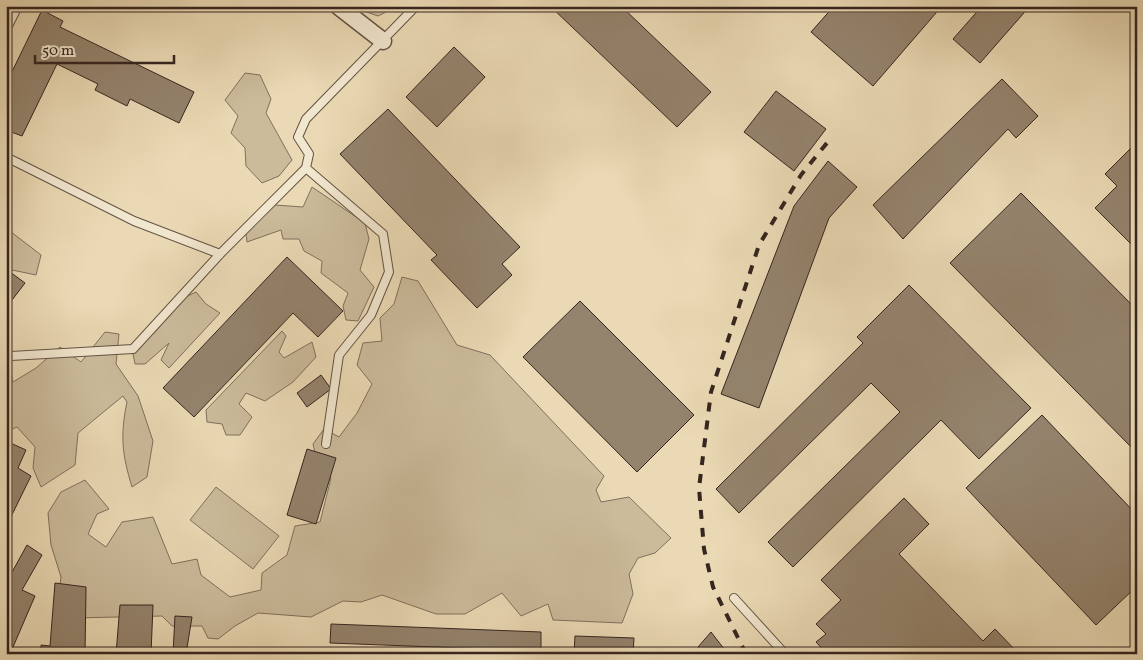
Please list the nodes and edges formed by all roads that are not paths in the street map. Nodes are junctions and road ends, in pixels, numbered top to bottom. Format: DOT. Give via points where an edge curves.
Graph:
graph roads {
  1 [pos="18,6"];
  2 [pos="338,6"];
  3 [pos="416,6"];
  4 [pos="6,30"];
  5 [pos="383,40"];
  6 [pos="6,158"];
  7 [pos="306,168"];
  8 [pos="220,254"];
  9 [pos="6,353"];
  10 [pos="326,444"];
  11 [pos="734,598"];
  12 [pos="786,654"];
  1 -- 4 [label="lane"];
  2 -- 5 [label="street"];
  3 -- 5 [label="lane"];
  5 -- 7 [label="lane" via="306,119 298,137 309,154"];
  6 -- 8 [label="lane" via="134,221"];
  7 -- 8 [label="lane"];
  7 -- 10 [label="lane" via="383,234 389,272 371,314 339,354"];
  8 -- 9 [label="lane" via="133,349 11,356"];
  11 -- 12 [label="lane"];
}
